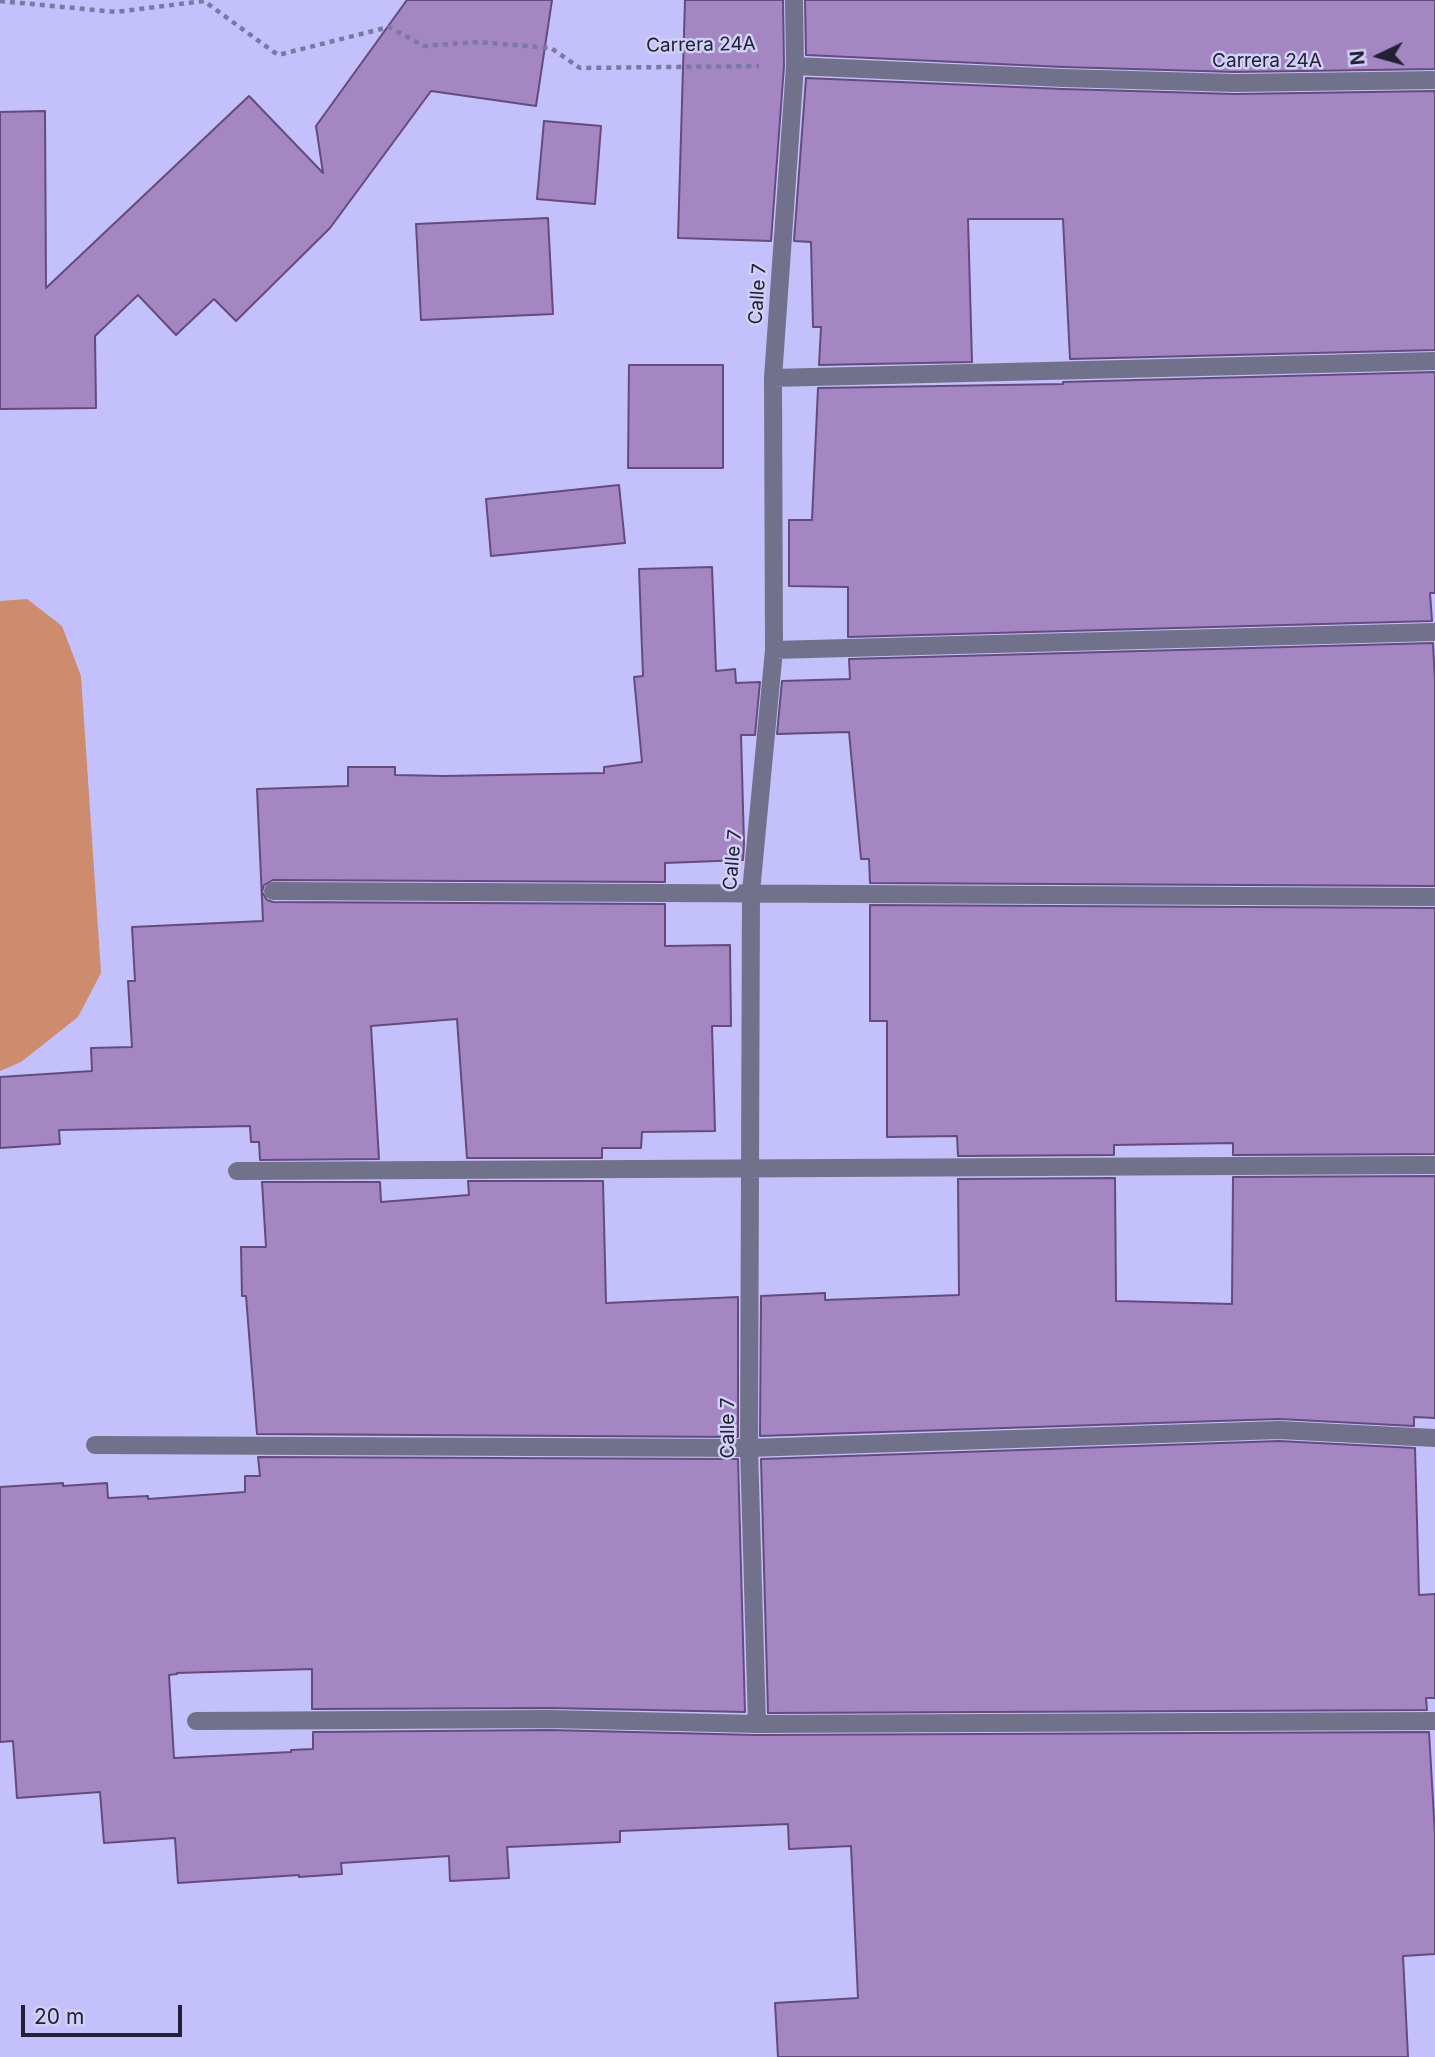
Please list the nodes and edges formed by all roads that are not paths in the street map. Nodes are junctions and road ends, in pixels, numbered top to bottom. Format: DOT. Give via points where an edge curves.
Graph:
graph roads {
  1 [pos="794,0"];
  2 [pos="795,66"];
  3 [pos="1435,80"];
  4 [pos="1435,361"];
  5 [pos="773,378"];
  6 [pos="1435,632"];
  7 [pos="774,650"];
  8 [pos="273,891"];
  9 [pos="751,892"];
  10 [pos="1435,897"];
  11 [pos="1435,1165"];
  12 [pos="750,1168"];
  13 [pos="237,1171"];
  14 [pos="1435,1438"];
  15 [pos="95,1445"];
  16 [pos="749,1448"];
  17 [pos="196,1721"];
  18 [pos="1435,1721"];
  19 [pos="757,1724"];
  1 -- 2 [label="street, Calle 7"];
  2 -- 3 [label="street, Carrera 24A" via="1235,83"];
  2 -- 5 [label="street, Calle 7"];
  4 -- 5 [label="street"];
  5 -- 7 [label="street, Calle 7"];
  6 -- 7 [label="street"];
  7 -- 9 [label="street, Calle 7"];
  8 -- 9 [label="street"];
  9 -- 10 [label="street"];
  9 -- 12 [label="street, Calle 7"];
  11 -- 12 [label="street"];
  12 -- 13 [label="street"];
  12 -- 16 [label="street, Calle 7"];
  14 -- 16 [label="street" via="1279,1430"];
  15 -- 16 [label="street"];
  16 -- 19 [label="street, Calle 7"];
  17 -- 19 [label="street" via="550,1719"];
  18 -- 19 [label="street"];
}
